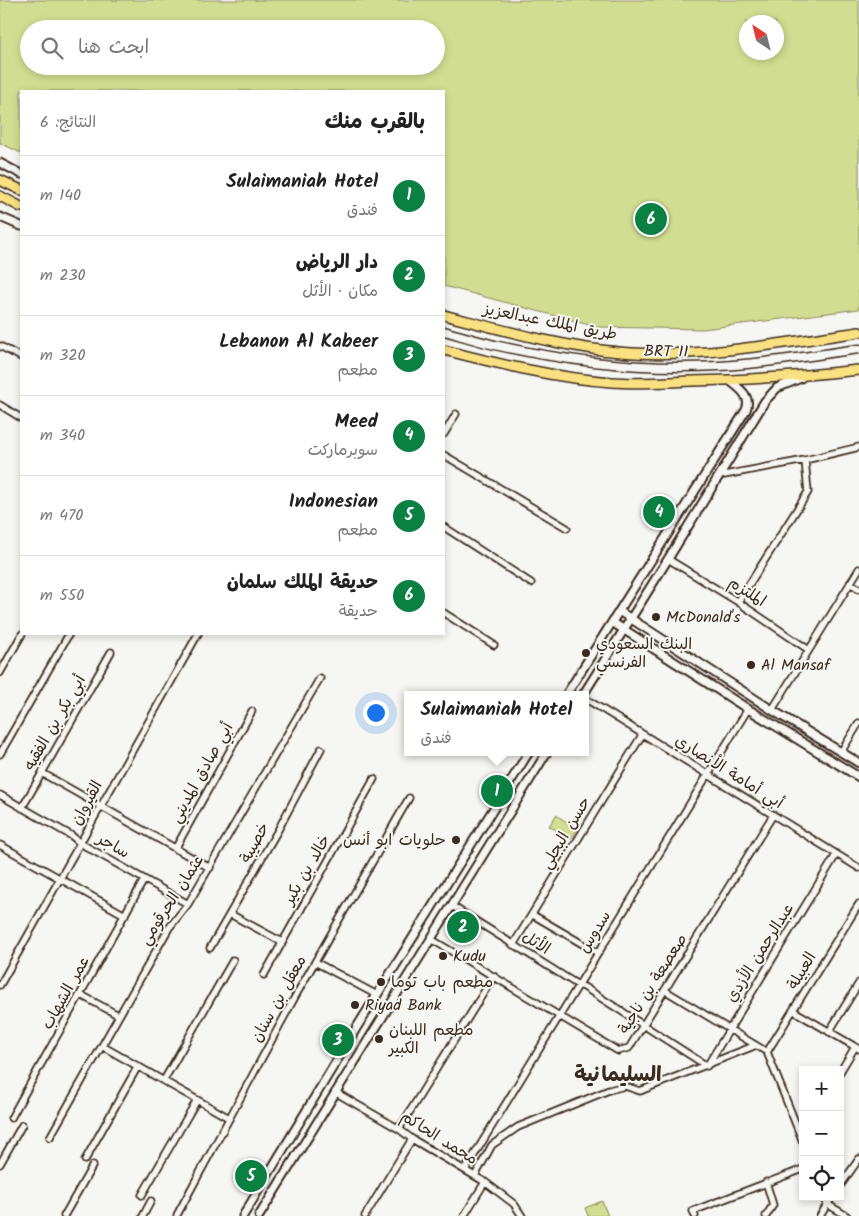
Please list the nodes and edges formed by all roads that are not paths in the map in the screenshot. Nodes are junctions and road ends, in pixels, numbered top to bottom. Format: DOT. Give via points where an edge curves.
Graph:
graph roads {
  1 [pos="0,163"];
  2 [pos="20,173"];
  3 [pos="0,180"];
  4 [pos="20,190"];
  5 [pos="0,196"];
  6 [pos="20,206"];
  7 [pos="0,217"];
  8 [pos="20,226"];
  9 [pos="445,315"];
  10 [pos="445,331"];
  11 [pos="859,332"];
  12 [pos="0,346"];
  13 [pos="859,349"];
  14 [pos="445,350"];
  15 [pos="20,356"];
  16 [pos="859,370"];
  17 [pos="809,375"];
  18 [pos="729,380"];
  19 [pos="0,405"];
  20 [pos="456,414"];
  21 [pos="20,417"];
  22 [pos="445,432"];
  23 [pos="859,447"];
  24 [pos="445,456"];
  25 [pos="805,460"];
  26 [pos="719,476"];
  27 [pos="445,528"];
  28 [pos="567,528"];
  29 [pos="668,559"];
  30 [pos="859,569"];
  31 [pos="531,583"];
  32 [pos="850,583"];
  33 [pos="859,589"];
  34 [pos="738,602"];
  35 [pos="619,611"];
  36 [pos="445,614"];
  37 [pos="631,618"];
  38 [pos="612,622"];
  39 [pos="624,630"];
  40 [pos="21,635"];
  41 [pos="68,635"];
  42 [pos="197,635"];
  43 [pos="494,645"];
  44 [pos="809,650"];
  45 [pos="111,652"];
  46 [pos="0,673"];
  47 [pos="320,678"];
  48 [pos="569,691"];
  49 [pos="586,691"];
  50 [pos="589,701"];
  51 [pos="748,710"];
  52 [pos="772,710"];
  53 [pos="252,711"];
  54 [pos="859,723"];
  55 [pos="642,735"];
  56 [pos="0,739"];
  57 [pos="7,743"];
  58 [pos="321,749"];
  59 [pos="841,752"];
  60 [pos="0,754"];
  61 [pos="526,756"];
  62 [pos="545,756"];
  63 [pos="859,763"];
  64 [pos="42,774"];
  65 [pos="708,775"];
  66 [pos="859,777"];
  67 [pos="374,779"];
  68 [pos="0,795"];
  69 [pos="409,798"];
  70 [pos="100,806"];
  71 [pos="22,808"];
  72 [pos="773,815"];
  73 [pos="80,843"];
  74 [pos="0,845"];
  75 [pos="175,849"];
  76 [pos="836,855"];
  77 [pos="210,868"];
  78 [pos="859,868"];
  79 [pos="60,878"];
  80 [pos="144,880"];
  81 [pos="188,904"];
  82 [pos="859,904"];
  83 [pos="452,906"];
  84 [pos="230,914"];
  85 [pos="125,915"];
  86 [pos="533,915"];
  87 [pos="431,939"];
  88 [pos="282,942"];
  89 [pos="513,945"];
  90 [pos="210,948"];
  91 [pos="598,953"];
  92 [pos="233,960"];
  93 [pos="315,962"];
  94 [pos="264,975"];
  95 [pos="494,976"];
  96 [pos="859,983"];
  97 [pos="0,985"];
  98 [pos="578,986"];
  99 [pos="666,991"];
  100 [pos="81,995"];
  101 [pos="377,995"];
  102 [pos="794,1011"];
  103 [pos="118,1015"];
  104 [pos="560,1015"];
  105 [pos="645,1025"];
  106 [pos="729,1030"];
  107 [pos="829,1032"];
  108 [pos="102,1046"];
  109 [pos="754,1046"];
  110 [pos="857,1048"];
  111 [pos="767,1052"];
  112 [pos="138,1066"];
  113 [pos="707,1066"];
  114 [pos="844,1066"];
  115 [pos="164,1080"];
  116 [pos="334,1092"];
  117 [pos="197,1100"];
  118 [pos="11,1118"];
  119 [pos="229,1118"];
  120 [pos="22,1125"];
  121 [pos="399,1129"];
  122 [pos="799,1131"];
  123 [pos="50,1137"];
  124 [pos="412,1140"];
  125 [pos="85,1160"];
  126 [pos="858,1162"];
  127 [pos="0,1164"];
  128 [pos="93,1165"];
  129 [pos="465,1170"];
  130 [pos="799,1170"];
  131 [pos="475,1176"];
  132 [pos="844,1181"];
  133 [pos="484,1182"];
  134 [pos="766,1182"];
  135 [pos="142,1196"];
  136 [pos="151,1201"];
  137 [pos="826,1201"];
  138 [pos="829,1201"];
  139 [pos="827,1204"];
  140 [pos="177,1215"];
  141 [pos="64,1216"];
  142 [pos="143,1216"];
  143 [pos="243,1216"];
  144 [pos="259,1216"];
  145 [pos="365,1216"];
  146 [pos="464,1216"];
  147 [pos="522,1216"];
  148 [pos="695,1216"];
  149 [pos="766,1216"];
  150 [pos="820,1216"];
  151 [pos="847,1216"];
  1 -- 2 [label="street"];
  3 -- 4 [label="main road"];
  5 -- 6 [label="main road"];
  7 -- 8 [label="street"];
  9 -- 11 [label="main road, طريق الملك عبدالعزيز" via="579,346 632,353 733,350"];
  10 -- 13 [label="main road, BRT 11" via="550,356 654,366 744,364"];
  12 -- 15 [label="street"];
  14 -- 18 [label="main road" via="498,365 612,382"];
  16 -- 17 [label="main road"];
  17 -- 18 [label="main road"];
  17 -- 26 [label="street" via="777,388 765,401"];
  18 -- 35 [label="street" via="746,396 746,410"];
  19 -- 21 [label="street"];
  20 -- 22 [label="street"];
  23 -- 25 [label="street"];
  24 -- 28 [label="street"];
  25 -- 26 [label="street"];
  25 -- 34 [label="street" via="808,492"];
  26 -- 29 [label="street"];
  27 -- 31 [label="street"];
  29 -- 34 [label="street, الملتزم"];
  29 -- 37 [label="street"];
  30 -- 32 [label="street"];
  32 -- 33 [label="street"];
  32 -- 44 [label="street"];
  34 -- 44 [label="street, الملتزم"];
  35 -- 37 [label="street"];
  35 -- 38 [label="street"];
  36 -- 43 [label="street"];
  37 -- 39 [label="street"];
  37 -- 52 [label="street"];
  38 -- 39 [label="street"];
  38 -- 48 [label="street"];
  39 -- 49 [label="street"];
  39 -- 51 [label="street"];
  40 -- 46 [label="street"];
  41 -- 57 [label="street"];
  42 -- 70 [label="street, القيروان"];
  44 -- 52 [label="street"];
  45 -- 64 [label="street, أبي بكر بن الفقيه"];
  47 -- 77 [label="street, عثمان الحرقومي"];
  50 -- 55 [label="street, أبي أمامة الأنصاري"];
  51 -- 65 [label="street, سدوس"];
  51 -- 66 [label="street"];
  52 -- 59 [label="street"];
  53 -- 75 [label="street, أبي صادق المديني"];
  54 -- 59 [label="street"];
  55 -- 65 [label="street, أبي أمامة الأنصاري"];
  55 -- 86 [label="street, حسن البجلي"];
  56 -- 57 [label="street"];
  57 -- 60 [label="street"];
  58 -- 84 [label="street, خصيبة"];
  59 -- 63 [label="street"];
  61 -- 101 [label="street"];
  62 -- 83 [label="street"];
  64 -- 70 [label="street"];
  64 -- 71 [label="street, أبي بكر بن الفقيه"];
  65 -- 72 [label="street, أبي أمامة الأنصاري"];
  65 -- 91 [label="street, سدوس"];
  67 -- 88 [label="street, خالد بن بكير"];
  68 -- 71 [label="street, ساجر"];
  69 -- 93 [label="street, معقل بن سنان"];
  70 -- 73 [label="street, القيروان"];
  70 -- 75 [label="street"];
  71 -- 73 [label="street, ساجر"];
  72 -- 76 [label="street, أبي أمامة الأنصاري"];
  72 -- 99 [label="street, صعصعة بن ناجية"];
  73 -- 79 [label="street, القيروان"];
  73 -- 80 [label="street, ساجر"];
  74 -- 79 [label="street"];
  75 -- 77 [label="street"];
  76 -- 78 [label="street, أبي أمامة الأنصاري"];
  76 -- 106 [label="street, عبدالرحمن الأزدي"];
  77 -- 81 [label="street, عثمان الحرقومي"];
  79 -- 85 [label="street"];
  79 -- 97 [label="street, القيروان"];
  80 -- 81 [label="street, ساجر"];
  80 -- 85 [label="street, عمر الشهاب"];
  81 -- 103 [label="street, عثمان الحرقومي" via="169,928"];
  82 -- 102 [label="street, العبيلة"];
  83 -- 87 [label="street"];
  83 -- 89 [label="street, الأثل"];
  84 -- 88 [label="street"];
  84 -- 90 [label="street, خصيبة"];
  85 -- 100 [label="street, عمر الشهاب"];
  86 -- 89 [label="street, حسن البجلي"];
  86 -- 91 [label="street"];
  87 -- 95 [label="street, صعصعة بن ناجية"];
  87 -- 116 [label="street"];
  88 -- 94 [label="street, خالد بن بكير"];
  89 -- 98 [label="street, الأثل"];
  91 -- 98 [label="street, سدوس"];
  92 -- 115 [label="street"];
  93 -- 101 [label="street"];
  93 -- 119 [label="street, معقل بن سنان"];
  95 -- 104 [label="street, صعصعة بن ناجية"];
  95 -- 121 [label="street"];
  96 -- 107 [label="street"];
  98 -- 104 [label="street, سدوس"];
  98 -- 105 [label="street, الأثل"];
  99 -- 105 [label="street, صعصعة بن ناجية"];
  99 -- 106 [label="street"];
  100 -- 103 [label="street"];
  100 -- 118 [label="street, عمر الشهاب"];
  101 -- 143 [label="street"];
  102 -- 107 [label="street"];
  102 -- 111 [label="street, العبيلة"];
  103 -- 108 [label="street, عثمان الحرقومي"];
  104 -- 105 [label="street, صعصعة بن ناجية" via="618,1050 629,1048"];
  104 -- 129 [label="street, سدوس"];
  105 -- 113 [label="street, الأثل"];
  106 -- 109 [label="street"];
  106 -- 113 [label="street, عبدالرحمن الأزدي"];
  107 -- 110 [label="street"];
  108 -- 112 [label="street"];
  108 -- 123 [label="street, عثمان الحرقومي"];
  109 -- 111 [label="street"];
  109 -- 113 [label="street"];
  110 -- 114 [label="street"];
  111 -- 122 [label="street"];
  112 -- 115 [label="street"];
  112 -- 125 [label="street"];
  113 -- 131 [label="street" via="640,1091 625,1086 609,1090 518,1127 492,1146"];
  115 -- 117 [label="street"];
  116 -- 121 [label="street, محمد الحاكم"];
  116 -- 144 [label="street"];
  117 -- 119 [label="street"];
  117 -- 135 [label="street"];
  119 -- 140 [label="street, معقل بن سنان"];
  120 -- 127 [label="street"];
  121 -- 124 [label="street, محمد الحاكم"];
  124 -- 129 [label="street, محمد الحاكم"];
  124 -- 145 [label="street"];
  126 -- 132 [label="street"];
  128 -- 141 [label="street"];
  129 -- 131 [label="street, محمد الحاكم"];
  130 -- 134 [label="street"];
  131 -- 133 [label="street, محمد الحاكم"];
  133 -- 146 [label="street"];
  133 -- 147 [label="street, محمد الحاكم" via="514,1204"];
  134 -- 148 [label="street" via="694,1211"];
  134 -- 149 [label="street" via="773,1205"];
  136 -- 142 [label="street"];
  137 -- 139 [label="street"];
  138 -- 139 [label="street"];
  139 -- 150 [label="street"];
  139 -- 151 [label="street"];
}
